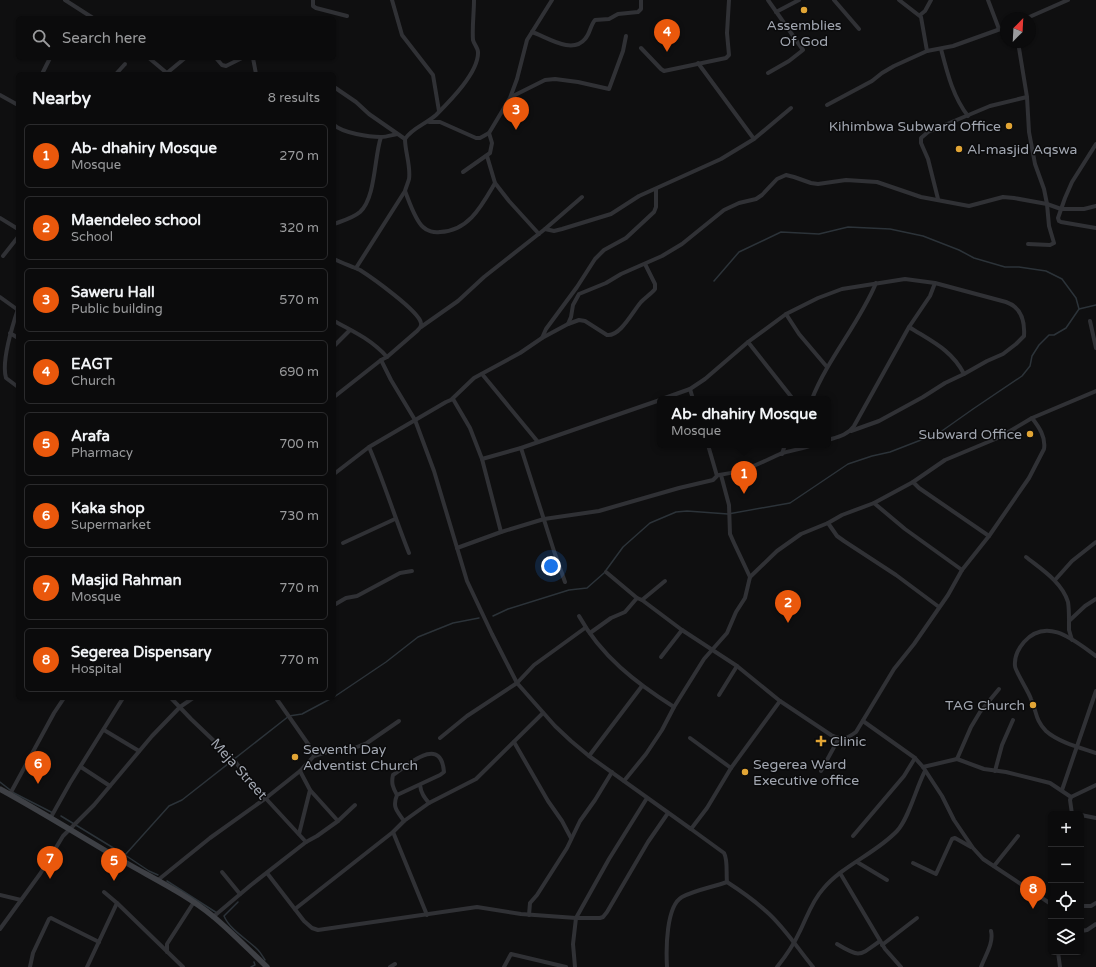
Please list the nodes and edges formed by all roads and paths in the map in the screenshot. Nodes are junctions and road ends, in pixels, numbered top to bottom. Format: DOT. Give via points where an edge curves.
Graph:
graph roads {
  1 [pos="65,0"];
  2 [pos="313,0"];
  3 [pos="392,0"];
  4 [pos="474,0"];
  5 [pos="552,0"];
  6 [pos="642,0"];
  7 [pos="729,0"];
  8 [pos="768,0"];
  9 [pos="799,0"];
  10 [pos="834,0"];
  11 [pos="899,0"];
  12 [pos="931,0"];
  13 [pos="988,0"];
  14 [pos="1050,0"];
  15 [pos="1068,0"];
  16 [pos="71,2"];
  17 [pos="1053,6"];
  18 [pos="776,12"];
  19 [pos="1036,14"];
  20 [pos="920,15"];
  21 [pos="90,16"];
  22 [pos="348,16"];
  23 [pos="859,29"];
  24 [pos="999,29"];
  25 [pos="532,32"];
  26 [pos="626,36"];
  27 [pos="641,48"];
  28 [pos="941,48"];
  29 [pos="1019,48"];
  30 [pos="928,51"];
  31 [pos="49,60"];
  32 [pos="151,60"];
  33 [pos="182,60"];
  34 [pos="218,60"];
  35 [pos="238,60"];
  36 [pos="253,60"];
  37 [pos="698,63"];
  38 [pos="125,64"];
  39 [pos="43,72"];
  40 [pos="118,72"];
  41 [pos="166,72"];
  42 [pos="170,72"];
  43 [pos="256,72"];
  44 [pos="768,73"];
  45 [pos="336,88"];
  46 [pos="0,95"];
  47 [pos="1027,97"];
  48 [pos="510,98"];
  49 [pos="16,104"];
  50 [pos="827,105"];
  51 [pos="791,108"];
  52 [pos="439,111"];
  53 [pos="968,116"];
  54 [pos="429,122"];
  55 [pos="336,126"];
  56 [pos="489,133"];
  57 [pos="397,134"];
  58 [pos="381,137"];
  59 [pos="754,138"];
  60 [pos="405,139"];
  61 [pos="1096,144"];
  62 [pos="487,156"];
  63 [pos="463,172"];
  64 [pos="496,183"];
  65 [pos="656,189"];
  66 [pos="404,191"];
  67 [pos="582,197"];
  68 [pos="938,199"];
  69 [pos="1047,204"];
  70 [pos="1096,206"];
  71 [pos="1061,209"];
  72 [pos="0,218"];
  73 [pos="336,223"];
  74 [pos="16,228"];
  75 [pos="1096,228"];
  76 [pos="545,230"];
  77 [pos="539,234"];
  78 [pos="16,239"];
  79 [pos="1028,244"];
  80 [pos="3,256"];
  81 [pos="336,260"];
  82 [pos="645,264"];
  83 [pos="356,268"];
  84 [pos="876,283"];
  85 [pos="935,283"];
  86 [pos="0,297"];
  87 [pos="16,309"];
  88 [pos="786,314"];
  89 [pos="16,316"];
  90 [pos="1090,321"];
  91 [pos="336,322"];
  92 [pos="568,324"];
  93 [pos="421,327"];
  94 [pos="909,327"];
  95 [pos="350,330"];
  96 [pos="10,333"];
  97 [pos="1094,335"];
  98 [pos="16,337"];
  99 [pos="542,338"];
  100 [pos="748,342"];
  101 [pos="336,344"];
  102 [pos="1096,348"];
  103 [pos="387,357"];
  104 [pos="381,360"];
  105 [pos="827,367"];
  106 [pos="482,374"];
  107 [pos="964,374"];
  108 [pos="16,386"];
  109 [pos="690,389"];
  110 [pos="1096,391"];
  111 [pos="336,395"];
  112 [pos="670,396"];
  113 [pos="692,396"];
  114 [pos="791,396"];
  115 [pos="813,396"];
  116 [pos="452,399"];
  117 [pos="657,400"];
  118 [pos="1032,418"];
  119 [pos="415,420"];
  120 [pos="851,431"];
  121 [pos="831,439"];
  122 [pos="538,442"];
  123 [pos="369,447"];
  124 [pos="521,448"];
  125 [pos="709,448"];
  126 [pos="784,448"];
  127 [pos="803,448"];
  128 [pos="782,454"];
  129 [pos="482,460"];
  130 [pos="336,472"];
  131 [pos="719,476"];
  132 [pos="913,482"];
  133 [pos="874,502"];
  134 [pos="395,519"];
  135 [pos="544,519"];
  136 [pos="828,523"];
  137 [pos="501,532"];
  138 [pos="989,536"];
  139 [pos="1096,542"];
  140 [pos="343,543"];
  141 [pos="457,548"];
  142 [pos="409,553"];
  143 [pos="1026,556"];
  144 [pos="962,570"];
  145 [pos="412,571"];
  146 [pos="606,572"];
  147 [pos="750,577"];
  148 [pos="1055,580"];
  149 [pos="665,581"];
  150 [pos="565,582"];
  151 [pos="637,598"];
  152 [pos="1096,599"];
  153 [pos="642,600"];
  154 [pos="336,604"];
  155 [pos="940,607"];
  156 [pos="579,616"];
  157 [pos="1069,621"];
  158 [pos="585,628"];
  159 [pos="682,630"];
  160 [pos="590,634"];
  161 [pos="1072,640"];
  162 [pos="712,649"];
  163 [pos="1096,656"];
  164 [pos="661,657"];
  165 [pos="738,666"];
  166 [pos="517,683"];
  167 [pos="642,686"];
  168 [pos="1000,689"];
  169 [pos="1096,691"];
  170 [pos="720,695"];
  171 [pos="63,700"];
  172 [pos="122,700"];
  173 [pos="173,700"];
  174 [pos="190,700"];
  175 [pos="277,700"];
  176 [pos="780,702"];
  177 [pos="180,707"];
  178 [pos="674,708"];
  179 [pos="543,713"];
  180 [pos="1013,720"];
  181 [pos="399,721"];
  182 [pos="863,722"];
  183 [pos="104,730"];
  184 [pos="440,738"];
  185 [pos="690,738"];
  186 [pos="839,738"];
  187 [pos="514,742"];
  188 [pos="1076,745"];
  189 [pos="139,751"];
  190 [pos="1096,754"];
  191 [pos="314,756"];
  192 [pos="589,756"];
  193 [pos="915,758"];
  194 [pos="956,759"];
  195 [pos="80,767"];
  196 [pos="732,768"];
  197 [pos="924,769"];
  198 [pos="300,771"];
  199 [pos="821,771"];
  200 [pos="995,771"];
  201 [pos="612,772"];
  202 [pos="624,781"];
  203 [pos="420,784"];
  204 [pos="1096,785"];
  205 [pos="110,786"];
  206 [pos="0,789"];
  207 [pos="310,790"];
  208 [pos="1062,790"];
  209 [pos="10,794"];
  210 [pos="398,795"];
  211 [pos="1071,797"];
  212 [pos="266,798"];
  213 [pos="647,798"];
  214 [pos="429,803"];
  215 [pos="355,805"];
  216 [pos="1072,811"];
  217 [pos="668,813"];
  218 [pos="1084,816"];
  219 [pos="51,817"];
  220 [pos="1096,818"];
  221 [pos="338,821"];
  222 [pos="404,821"];
  223 [pos="70,828"];
  224 [pos="692,830"];
  225 [pos="393,832"];
  226 [pos="299,834"];
  227 [pos="853,836"];
  228 [pos="1018,836"];
  229 [pos="572,838"];
  230 [pos="306,842"];
  231 [pos="973,848"];
  232 [pos="857,862"];
  233 [pos="913,863"];
  234 [pos="994,866"];
  235 [pos="222,872"];
  236 [pos="267,873"];
  237 [pos="840,873"];
  238 [pos="158,880"];
  239 [pos="887,880"];
  240 [pos="727,882"];
  241 [pos="104,892"];
  242 [pos="0,894"];
  243 [pos="240,894"];
  244 [pos="21,900"];
  245 [pos="194,902"];
  246 [pos="1048,902"];
  247 [pos="117,903"];
  248 [pos="1096,903"];
  249 [pos="1084,906"];
  250 [pos="295,909"];
  251 [pos="427,915"];
  252 [pos="529,915"];
  253 [pos="213,916"];
  254 [pos="576,918"];
  255 [pos="917,918"];
  256 [pos="1096,924"];
  257 [pos="1,926"];
  258 [pos="1084,930"];
  259 [pos="991,931"];
  260 [pos="99,942"];
  261 [pos="794,943"];
  262 [pos="881,943"];
  263 [pos="837,944"];
  264 [pos="168,952"];
  265 [pos="1058,955"];
  266 [pos="395,964"];
  267 [pos="177,965"];
  268 [pos="264,966"];
  269 [pos="30,967"];
  270 [pos="87,967"];
  271 [pos="183,967"];
  272 [pos="390,967"];
  273 [pos="504,967"];
  274 [pos="566,967"];
  275 [pos="575,967"];
  276 [pos="667,967"];
  277 [pos="777,967"];
  278 [pos="813,967"];
  279 [pos="901,967"];
  280 [pos="981,967"];
  281 [pos="1060,967"];
  1 -- 16 [label="street"];
  2 -- 22 [label="street" via="313,6 316,8"];
  3 -- 52 [label="street" via="402,35 433,75"];
  4 -- 52 [label="street" via="474,42 478,51 476,66 468,79"];
  5 -- 25 [label="street"];
  6 -- 25 [label="street" via="638,12 595,20 586,38 572,46"];
  7 -- 37 [label="street" via="729,56"];
  8 -- 18 [label="street"];
  9 -- 18 [label="street"];
  10 -- 23 [label="street"];
  11 -- 20 [label="street"];
  12 -- 20 [label="street"];
  13 -- 24 [label="street"];
  14 -- 17 [label="street"];
  15 -- 17 [label="street"];
  16 -- 21 [label="street"];
  17 -- 19 [label="street"];
  18 -- 44 [label="street" via="803,50"];
  20 -- 30 [label="street"];
  24 -- 28 [label="street"];
  25 -- 48 [label="street" via="524,48"];
  26 -- 48 [label="street" via="608,90 578,82 550,79"];
  27 -- 37 [label="street" via="664,70"];
  28 -- 30 [label="street"];
  28 -- 53 [label="street" via="956,96"];
  29 -- 47 [label="street"];
  30 -- 50 [label="street" via="887,69 872,81"];
  31 -- 39 [label="street"];
  32 -- 41 [label="street"];
  33 -- 42 [label="street"];
  34 -- 35 [label="street" via="226,66"];
  36 -- 43 [label="street"];
  37 -- 59 [label="street"];
  38 -- 40 [label="street"];
  45 -- 57 [label="street"];
  46 -- 49 [label="street"];
  47 -- 53 [label="street" via="990,106"];
  47 -- 69 [label="street" via="1029,132"];
  48 -- 56 [label="street"];
  51 -- 59 [label="street"];
  52 -- 54 [label="street"];
  53 -- 68 [label="street" via="928,132 921,138"];
  54 -- 56 [label="street" via="440,122 476,138"];
  54 -- 60 [label="street" via="414,130"];
  55 -- 58 [label="street" via="355,133"];
  56 -- 62 [label="street" via="492,143"];
  57 -- 58 [label="street"];
  57 -- 60 [label="street"];
  58 -- 73 [label="street" via="374,176 365,204 357,214"];
  59 -- 65 [label="street" via="721,159"];
  60 -- 66 [label="street" via="409,178"];
  61 -- 71 [label="street" via="1072,182"];
  62 -- 63 [label="street"];
  62 -- 64 [label="street"];
  64 -- 66 [label="street" via="470,220 458,228 438,233 422,226"];
  64 -- 77 [label="street"];
  65 -- 76 [label="street" via="639,196 611,214 562,229"];
  65 -- 99 [label="street" via="654,212 626,238 604,250 595,259"];
  66 -- 83 [label="street"];
  67 -- 76 [label="street"];
  68 -- 69 [label="street" via="969,206 1002,197"];
  68 -- 82 [label="street" via="921,197 877,182 846,180 810,184 786,175 777,178 756,199 728,207 682,244"];
  69 -- 71 [label="street"];
  69 -- 79 [label="street" via="1054,243"];
  70 -- 71 [label="street"];
  71 -- 75 [label="street" via="1059,221"];
  72 -- 74 [label="street"];
  76 -- 77 [label="street"];
  77 -- 93 [label="street" via="458,301"];
  78 -- 80 [label="street"];
  81 -- 83 [label="street"];
  82 -- 92 [label="street" via="579,294"];
  82 -- 92 [label="street" via="655,289 614,334 607,336 585,321 579,320"];
  83 -- 93 [label="street" via="417,315"];
  84 -- 85 [label="street" via="905,279"];
  84 -- 88 [label="street" via="842,289"];
  84 -- 105 [label="street" via="860,315"];
  85 -- 94 [label="street" via="930,296"];
  85 -- 107 [label="street" via="1011,304 1022,316 1022,338 1003,354"];
  86 -- 87 [label="street"];
  88 -- 100 [label="street"];
  88 -- 105 [label="street"];
  89 -- 96 [label="street"];
  90 -- 97 [label="street"];
  91 -- 95 [label="street"];
  92 -- 99 [label="street"];
  93 -- 103 [label="street"];
  94 -- 107 [label="street" via="954,357"];
  94 -- 120 [label="street"];
  95 -- 101 [label="street"];
  95 -- 103 [label="street" via="373,343"];
  96 -- 98 [label="street"];
  96 -- 108 [label="street" via="6,376"];
  97 -- 102 [label="street"];
  99 -- 106 [label="street"];
  100 -- 109 [label="street"];
  100 -- 114 [label="street"];
  103 -- 104 [label="street"];
  104 -- 111 [label="street"];
  104 -- 119 [label="street"];
  105 -- 115 [label="street"];
  106 -- 116 [label="street" via="474,378"];
  106 -- 122 [label="street"];
  107 -- 120 [label="street" via="879,421"];
  109 -- 112 [label="street"];
  109 -- 113 [label="street"];
  110 -- 118 [label="street"];
  116 -- 119 [label="street"];
  116 -- 129 [label="street" via="455,400 470,428"];
  117 -- 122 [label="street"];
  118 -- 132 [label="street" via="1000,437 946,460"];
  118 -- 138 [label="street" via="1042,432 1044,449 1029,478"];
  119 -- 123 [label="street"];
  119 -- 141 [label="street" via="434,470"];
  120 -- 121 [label="street"];
  122 -- 124 [label="street"];
  123 -- 130 [label="street"];
  123 -- 134 [label="street"];
  124 -- 129 [label="street"];
  124 -- 135 [label="street"];
  125 -- 131 [label="street"];
  126 -- 128 [label="street"];
  127 -- 128 [label="street"];
  128 -- 131 [label="street" via="754,467"];
  129 -- 137 [label="street"];
  131 -- 135 [label="street" via="713,480 599,511"];
  131 -- 147 [label="street" via="729,505 730,534"];
  132 -- 133 [label="street"];
  132 -- 138 [label="street"];
  133 -- 136 [label="street"];
  133 -- 144 [label="street" via="905,529"];
  134 -- 140 [label="street"];
  134 -- 142 [label="street"];
  135 -- 137 [label="street"];
  135 -- 150 [label="street"];
  136 -- 147 [label="street" via="792,539"];
  136 -- 155 [label="street" via="837,536"];
  137 -- 141 [label="street"];
  138 -- 144 [label="street"];
  139 -- 148 [label="street" via="1072,561"];
  141 -- 166 [label="street" via="475,599"];
  143 -- 148 [label="street"];
  144 -- 155 [label="street"];
  145 -- 154 [label="street" via="400,573 357,596"];
  146 -- 151 [label="street"];
  147 -- 162 [label="street" via="745,598 727,633"];
  148 -- 157 [label="street" via="1066,598"];
  149 -- 153 [label="street"];
  151 -- 153 [label="street"];
  151 -- 160 [label="street" via="625,612 611,618"];
  152 -- 157 [label="street"];
  153 -- 159 [label="street"];
  155 -- 182 [label="street" via="894,670"];
  156 -- 158 [label="street"];
  157 -- 161 [label="street"];
  158 -- 160 [label="street"];
  158 -- 166 [label="street" via="534,665"];
  159 -- 162 [label="street"];
  159 -- 164 [label="street"];
  160 -- 167 [label="street" via="610,658"];
  161 -- 163 [label="street"];
  161 -- 188 [label="street" via="1054,631 1034,634 1016,653 1015,668 1032,699 1039,722 1047,732"];
  162 -- 165 [label="street"];
  162 -- 178 [label="street"];
  165 -- 170 [label="street"];
  165 -- 176 [label="street"];
  166 -- 179 [label="street"];
  166 -- 184 [label="street" via="467,716"];
  167 -- 178 [label="street"];
  167 -- 192 [label="street"];
  168 -- 194 [label="street" via="980,712"];
  169 -- 188 [label="street"];
  171 -- 209 [label="street"];
  172 -- 183 [label="street"];
  173 -- 177 [label="street, Meja Street"];
  174 -- 177 [label="street"];
  175 -- 191 [label="street"];
  176 -- 186 [label="street"];
  176 -- 196 [label="street"];
  177 -- 189 [label="street"];
  177 -- 212 [label="street, Meja Street" via="233,759"];
  178 -- 202 [label="street" via="646,754"];
  179 -- 187 [label="street"];
  179 -- 192 [label="street"];
  180 -- 200 [label="street" via="1002,745"];
  181 -- 191 [label="street" via="367,743 352,749"];
  182 -- 186 [label="street" via="856,732 846,739"];
  182 -- 193 [label="street"];
  183 -- 189 [label="street"];
  183 -- 195 [label="street"];
  185 -- 196 [label="street"];
  186 -- 199 [label="street"];
  187 -- 214 [label="street" via="476,779"];
  187 -- 229 [label="street"];
  188 -- 190 [label="street"];
  188 -- 208 [label="street"];
  189 -- 205 [label="street"];
  191 -- 198 [label="street"];
  192 -- 201 [label="street"];
  193 -- 197 [label="street"];
  193 -- 227 [label="street" via="904,776"];
  194 -- 197 [label="street"];
  194 -- 200 [label="street"];
  195 -- 205 [label="street"];
  195 -- 219 [label="street"];
  196 -- 224 [label="street"];
  197 -- 231 [label="street"];
  197 -- 232 [label="street" via="901,826 891,837"];
  198 -- 207 [label="street"];
  198 -- 212 [label="street"];
  200 -- 208 [label="street" via="1050,783"];
  201 -- 202 [label="street"];
  201 -- 229 [label="street"];
  202 -- 213 [label="street"];
  203 -- 210 [label="street"];
  203 -- 210 [label="street" via="444,772 444,764 435,754 426,754 393,775 391,781"];
  203 -- 214 [label="street" via="421,791"];
  204 -- 211 [label="street"];
  205 -- 223 [label="street"];
  206 -- 209 [label="main road"];
  207 -- 221 [label="street"];
  207 -- 226 [label="street"];
  208 -- 211 [label="street"];
  209 -- 219 [label="main road"];
  210 -- 222 [label="street" via="394,806"];
  211 -- 216 [label="street"];
  212 -- 226 [label="street, Meja Street"];
  212 -- 238 [label="street" via="210,838"];
  213 -- 217 [label="street"];
  213 -- 254 [label="street"];
  214 -- 222 [label="street"];
  215 -- 221 [label="street"];
  217 -- 224 [label="street"];
  217 -- 254 [label="street" via="603,917"];
  218 -- 220 [label="street"];
  219 -- 223 [label="main road"];
  221 -- 230 [label="street"];
  222 -- 225 [label="street"];
  223 -- 238 [label="main road"];
  223 -- 244 [label="street"];
  224 -- 240 [label="street" via="724,853"];
  225 -- 250 [label="street"];
  225 -- 251 [label="street"];
  226 -- 230 [label="street, Meja Street"];
  228 -- 234 [label="street"];
  229 -- 252 [label="street" via="537,895 530,902"];
  230 -- 236 [label="street"];
  231 -- 233 [label="street" via="955,838 952,839 936,874"];
  231 -- 234 [label="street"];
  232 -- 237 [label="street"];
  232 -- 239 [label="street"];
  234 -- 246 [label="street"];
  235 -- 243 [label="street"];
  236 -- 243 [label="street"];
  236 -- 250 [label="street"];
  237 -- 261 [label="street" via="821,890"];
  237 -- 262 [label="street"];
  238 -- 245 [label="main road"];
  240 -- 261 [label="street" via="767,912"];
  240 -- 276 [label="street" via="682,897 674,904 670,913"];
  241 -- 247 [label="street"];
  242 -- 244 [label="street"];
  243 -- 253 [label="street"];
  244 -- 257 [label="street"];
  245 -- 253 [label="main road"];
  245 -- 264 [label="street" via="167,944"];
  247 -- 260 [label="street"];
  247 -- 264 [label="street"];
  248 -- 249 [label="street"];
  250 -- 251 [label="street" via="309,926 318,930"];
  251 -- 252 [label="street" via="476,907"];
  252 -- 254 [label="street"];
  253 -- 268 [label="main road"];
  254 -- 275 [label="street" via="573,944"];
  255 -- 262 [label="street"];
  256 -- 258 [label="street"];
  259 -- 280 [label="street" via="992,938"];
  260 -- 269 [label="street" via="51,918 33,953"];
  260 -- 270 [label="street"];
  261 -- 277 [label="street"];
  261 -- 278 [label="street"];
  262 -- 263 [label="street" via="855,954"];
  262 -- 279 [label="street"];
  264 -- 267 [label="street"];
  265 -- 281 [label="street"];
  266 -- 272 [label="street"];
  267 -- 271 [label="street"];
  273 -- 274 [label="street" via="511,954"];
}
